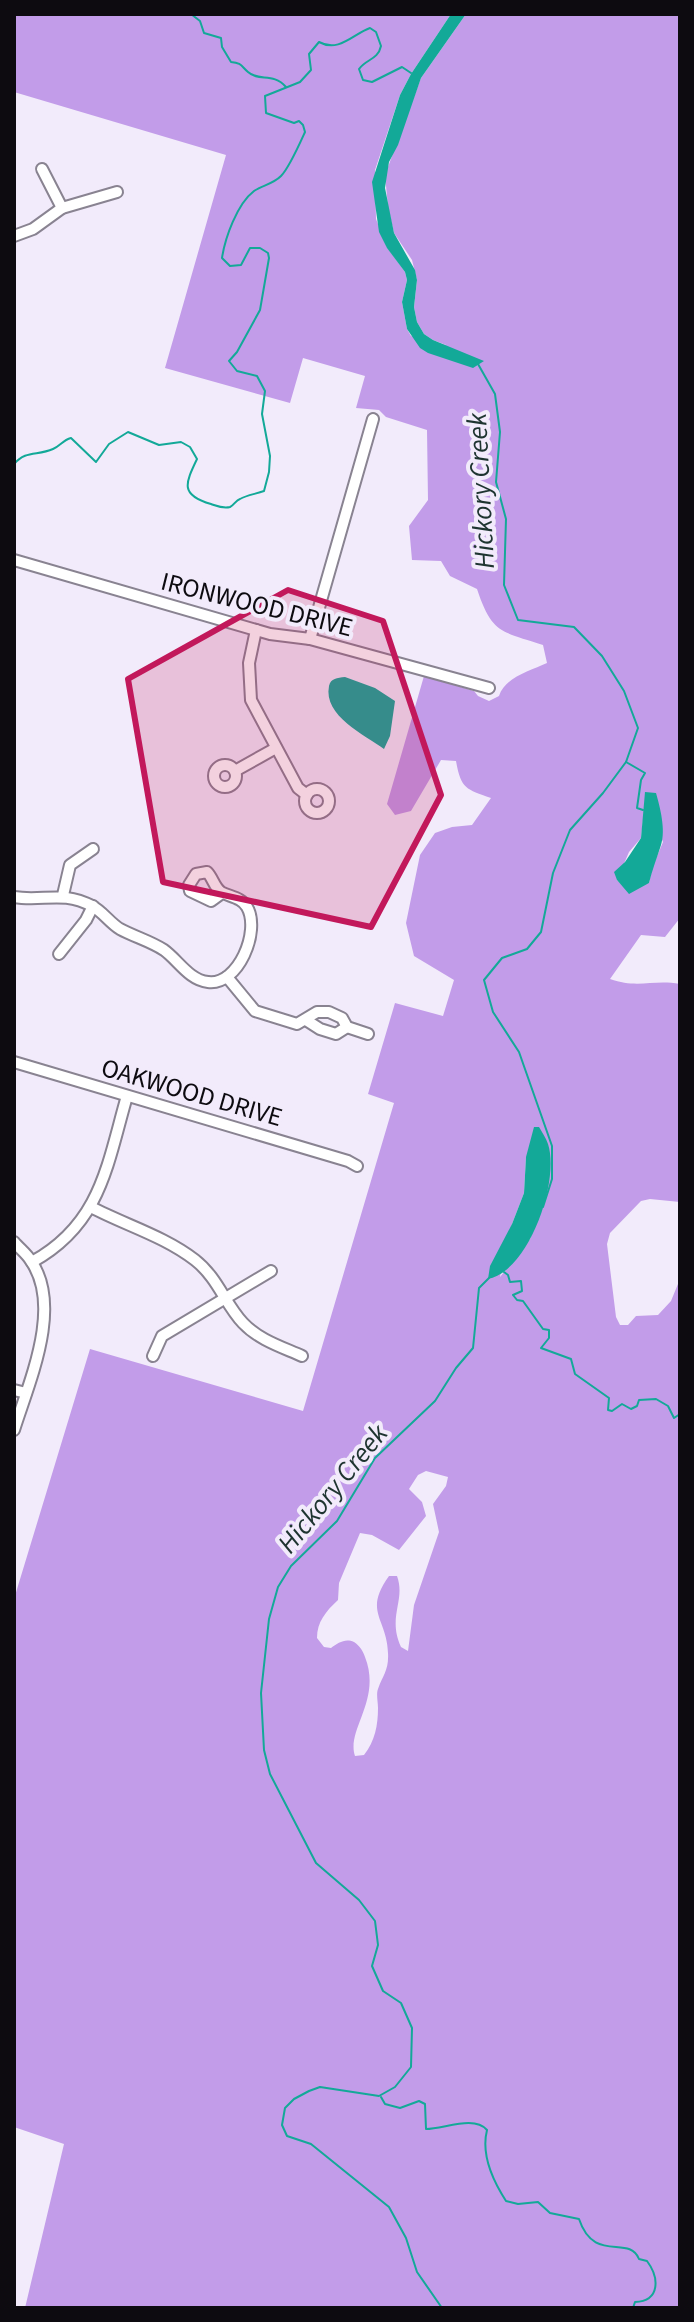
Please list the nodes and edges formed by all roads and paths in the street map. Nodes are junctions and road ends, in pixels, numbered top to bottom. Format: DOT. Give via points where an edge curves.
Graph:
graph roads {
  1 [pos="42,169"];
  2 [pos="117,192"];
  3 [pos="62,208"];
  4 [pos="14,236"];
  5 [pos="373,419"];
  6 [pos="14,560"];
  7 [pos="256,630"];
  8 [pos="310,639"];
  9 [pos="489,688"];
  10 [pos="276,748"];
  11 [pos="235,771"];
  12 [pos="307,795"];
  13 [pos="93,849"];
  14 [pos="222,893"];
  15 [pos="63,895"];
  16 [pos="14,897"];
  17 [pos="93,906"];
  18 [pos="59,954"];
  19 [pos="227,977"];
  20 [pos="306,1020"];
  21 [pos="347,1027"];
  22 [pos="368,1034"];
  23 [pos="14,1062"];
  24 [pos="127,1096"];
  25 [pos="357,1166"];
  26 [pos="91,1207"];
  27 [pos="14,1242"];
  28 [pos="32,1262"];
  29 [pos="271,1271"];
  30 [pos="227,1297"];
  31 [pos="153,1356"];
  32 [pos="302,1356"];
  33 [pos="14,1390"];
  34 [pos="26,1393"];
  35 [pos="14,1430"];
  1 -- 3 [label="street"];
  2 -- 3 [label="street"];
  3 -- 4 [label="street"];
  5 -- 8 [label="street"];
  6 -- 7 [label="street, IRONWOOD DRIVE"];
  7 -- 8 [label="street, IRONWOOD DRIVE"];
  7 -- 10 [label="street" via="248,687"];
  8 -- 9 [label="street, IRONWOOD DRIVE"];
  10 -- 11 [label="street"];
  10 -- 12 [label="street"];
  13 -- 15 [label="street" via="70,865"];
  14 -- 19 [label="street" via="247,907 251,923 245,954"];
  15 -- 16 [label="street"];
  15 -- 17 [label="street"];
  17 -- 18 [label="street"];
  17 -- 19 [label="street" via="120,928 167,952 193,976 209,983"];
  19 -- 20 [label="street" via="255,1011 297,1024"];
  20 -- 21 [label="street" via="336,1034"];
  20 -- 21 [label="street" via="329,1012"];
  21 -- 22 [label="street"];
  23 -- 24 [label="street, OAKWOOD DRIVE"];
  24 -- 25 [label="street, OAKWOOD DRIVE"];
  24 -- 26 [label="street"];
  26 -- 28 [label="street" via="68,1237"];
  26 -- 30 [label="street" via="167,1241 206,1269"];
  27 -- 28 [label="street"];
  28 -- 34 [label="street" via="40,1283 43,1333"];
  29 -- 30 [label="street"];
  30 -- 31 [label="street" via="162,1336"];
  30 -- 32 [label="street" via="243,1323"];
  33 -- 34 [label="street"];
  34 -- 35 [label="street"];
}
